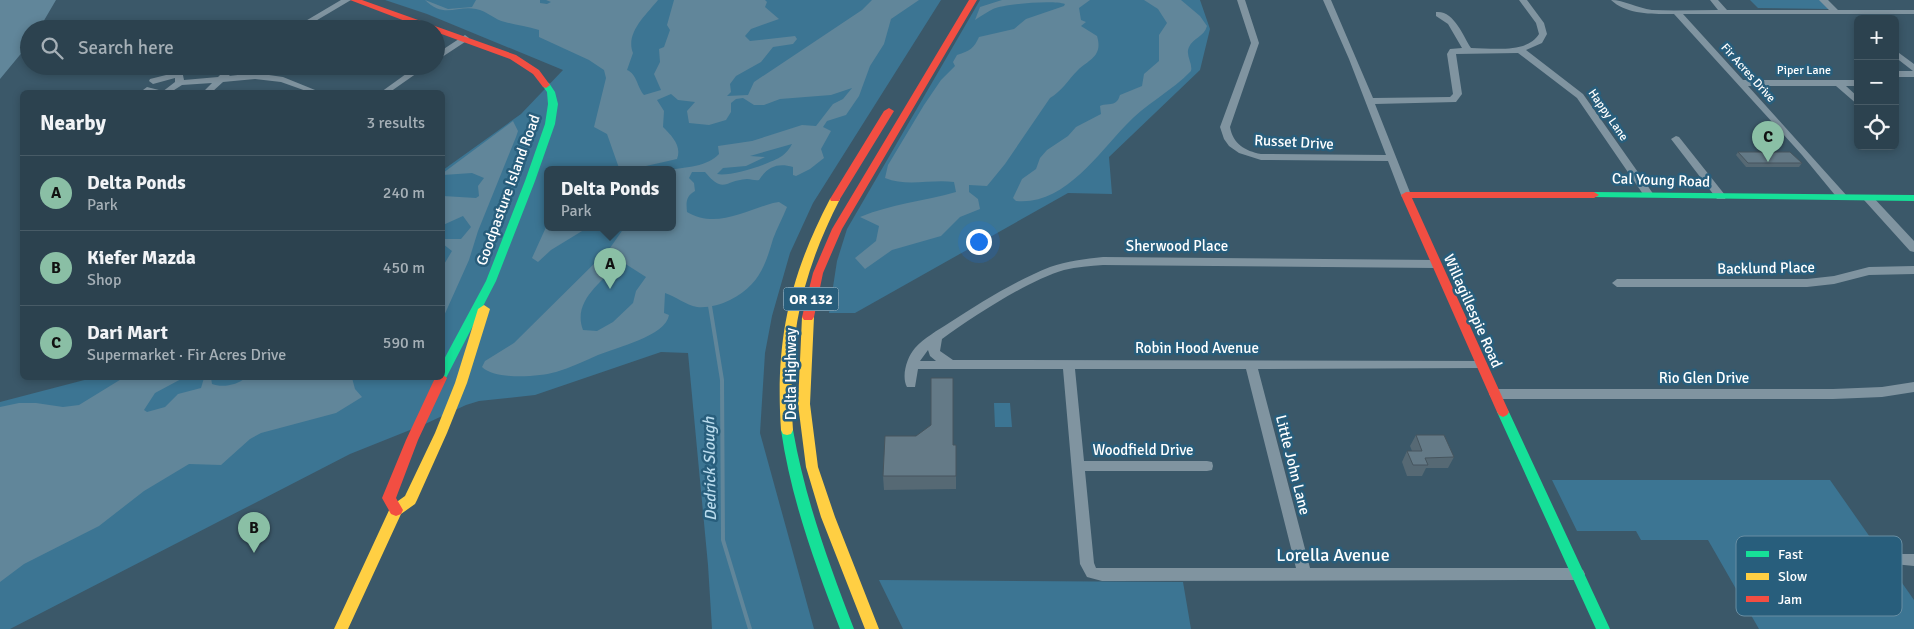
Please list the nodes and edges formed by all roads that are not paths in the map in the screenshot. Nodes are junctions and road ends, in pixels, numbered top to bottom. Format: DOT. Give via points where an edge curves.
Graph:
graph roads {
  1 [pos="348,0"];
  2 [pos="354,0"];
  3 [pos="973,0"];
  4 [pos="1241,0"];
  5 [pos="1327,0"];
  6 [pos="1523,0"];
  7 [pos="1615,0"];
  8 [pos="1714,0"];
  9 [pos="1823,0"];
  10 [pos="1676,12"];
  11 [pos="1725,12"];
  12 [pos="1836,12"];
  13 [pos="1849,12"];
  14 [pos="1914,12"];
  15 [pos="1439,14"];
  16 [pos="1854,16"];
  17 [pos="312,20"];
  18 [pos="412,20"];
  19 [pos="445,31"];
  20 [pos="465,38"];
  21 [pos="1467,49"];
  22 [pos="1520,50"];
  23 [pos="445,52"];
  24 [pos="1899,55"];
  25 [pos="1914,68"];
  26 [pos="1899,74"];
  27 [pos="1914,74"];
  28 [pos="174,75"];
  29 [pos="177,75"];
  30 [pos="189,75"];
  31 [pos="225,75"];
  32 [pos="410,75"];
  33 [pos="222,78"];
  34 [pos="153,81"];
  35 [pos="1740,83"];
  36 [pos="1838,83"];
  37 [pos="1854,83"];
  38 [pos="167,90"];
  39 [pos="209,90"];
  40 [pos="310,90"];
  41 [pos="388,90"];
  42 [pos="1854,98"];
  43 [pos="896,100"];
  44 [pos="1369,101"];
  45 [pos="1676,139"];
  46 [pos="1392,158"];
  47 [pos="1406,195"];
  48 [pos="1649,195"];
  49 [pos="1721,197"];
  50 [pos="1843,198"];
  51 [pos="1868,198"];
  52 [pos="1914,198"];
  53 [pos="1914,248"];
  54 [pos="1436,264"];
  55 [pos="1914,270"];
  56 [pos="491,281"];
  57 [pos="1617,283"];
  58 [pos="937,337"];
  59 [pos="1481,364"];
  60 [pos="912,365"];
  61 [pos="951,365"];
  62 [pos="1069,365"];
  63 [pos="1251,365"];
  64 [pos="445,370"];
  65 [pos="440,380"];
  66 [pos="910,384"];
  67 [pos="1914,387"];
  68 [pos="1494,394"];
  69 [pos="1078,466"];
  70 [pos="1207,466"];
  71 [pos="396,510"];
  72 [pos="1089,570"];
  73 [pos="1304,574"];
  74 [pos="1578,574"];
  75 [pos="341,629"];
  76 [pos="847,629"];
  77 [pos="872,629"];
  78 [pos="1603,629"];
  1 -- 17 [label="street"];
  2 -- 18 [label="main road, Goodpasture Island Road"];
  3 -- 77 [label="main road, Delta Highway / OR 132" via="836,229 818,273 806,325 804,404 812,467"];
  4 -- 46 [label="street, Russet Drive" via="1255,43 1225,127 1231,144 1261,157"];
  5 -- 44 [label="street, Willagillespie Road"];
  6 -- 22 [label="street" via="1541,25 1543,34 1539,41"];
  7 -- 10 [label="street" via="1635,10"];
  8 -- 11 [label="street"];
  9 -- 12 [label="street"];
  10 -- 11 [label="street"];
  10 -- 35 [label="street, Fir Acres Drive"];
  11 -- 12 [label="street"];
  12 -- 13 [label="street"];
  13 -- 14 [label="street"];
  13 -- 16 [label="street"];
  15 -- 21 [label="street" via="1451,22"];
  19 -- 20 [label="main road, Goodpasture Island Road"];
  20 -- 23 [label="street"];
  20 -- 56 [label="main road, Goodpasture Island Road" via="513,57 536,72 547,85 553,104 548,132"];
  21 -- 22 [label="street"];
  21 -- 44 [label="street" via="1452,52 1456,98 1438,102"];
  22 -- 48 [label="street, Happy Lane" via="1579,94"];
  24 -- 25 [label="street"];
  26 -- 27 [label="street"];
  28 -- 34 [label="street"];
  29 -- 38 [label="street"];
  30 -- 33 [label="street"];
  31 -- 33 [label="street"];
  32 -- 41 [label="street"];
  33 -- 39 [label="street"];
  33 -- 40 [label="street" via="269,77"];
  35 -- 36 [label="street, Piper Lane"];
  35 -- 50 [label="street, Fir Acres Drive"];
  36 -- 37 [label="street, Piper Lane"];
  36 -- 42 [label="street, Piper Lane"];
  43 -- 76 [label="main road, Delta Highway / OR 132" via="820,227 799,278 787,329 786,402 793,470 806,520"];
  44 -- 46 [label="street, Willagillespie Road"];
  45 -- 49 [label="street"];
  46 -- 47 [label="street, Willagillespie Road"];
  47 -- 48 [label="main road, Cal Young Road"];
  47 -- 54 [label="main road, Willagillespie Road"];
  48 -- 49 [label="main road, Cal Young Road"];
  49 -- 50 [label="main road, Cal Young Road"];
  50 -- 51 [label="main road, Cal Young Road"];
  51 -- 52 [label="main road, Cal Young Road"];
  51 -- 53 [label="street"];
  54 -- 58 [label="street, Sherwood Place" via="1256,261 1103,261 1078,264 1044,274"];
  54 -- 59 [label="main road, Willagillespie Road"];
  55 -- 57 [label="street, Backlund Place" via="1869,271 1807,284"];
  56 -- 64 [label="main road, Goodpasture Island Road"];
  56 -- 71 [label="main road, Goodpasture Island Road" via="461,383 441,433 410,500"];
  58 -- 60 [label="street, Sherwood Place" via="920,351"];
  58 -- 61 [label="street" via="934,353"];
  59 -- 63 [label="street, Robin Hood Avenue"];
  59 -- 68 [label="main road, Willagillespie Road"];
  60 -- 61 [label="street, Robin Hood Avenue"];
  60 -- 66 [label="street"];
  61 -- 62 [label="street, Robin Hood Avenue"];
  62 -- 63 [label="street, Robin Hood Avenue"];
  62 -- 69 [label="street, Woodfield Drive"];
  63 -- 73 [label="street, Little John Lane"];
  65 -- 71 [label="main road, Goodpasture Island Road" via="389,498"];
  67 -- 68 [label="street, Rio Glen Drive" via="1833,394"];
  68 -- 74 [label="main road, Willagillespie Road"];
  69 -- 70 [label="street, Woodfield Drive"];
  69 -- 72 [label="street, Woodfield Drive"];
  71 -- 75 [label="main road, Goodpasture Island Road"];
  72 -- 73 [label="street, Lorella Avenue" via="1102,575"];
  73 -- 74 [label="street, Lorella Avenue"];
  74 -- 78 [label="main road, Willagillespie Road"];
}
